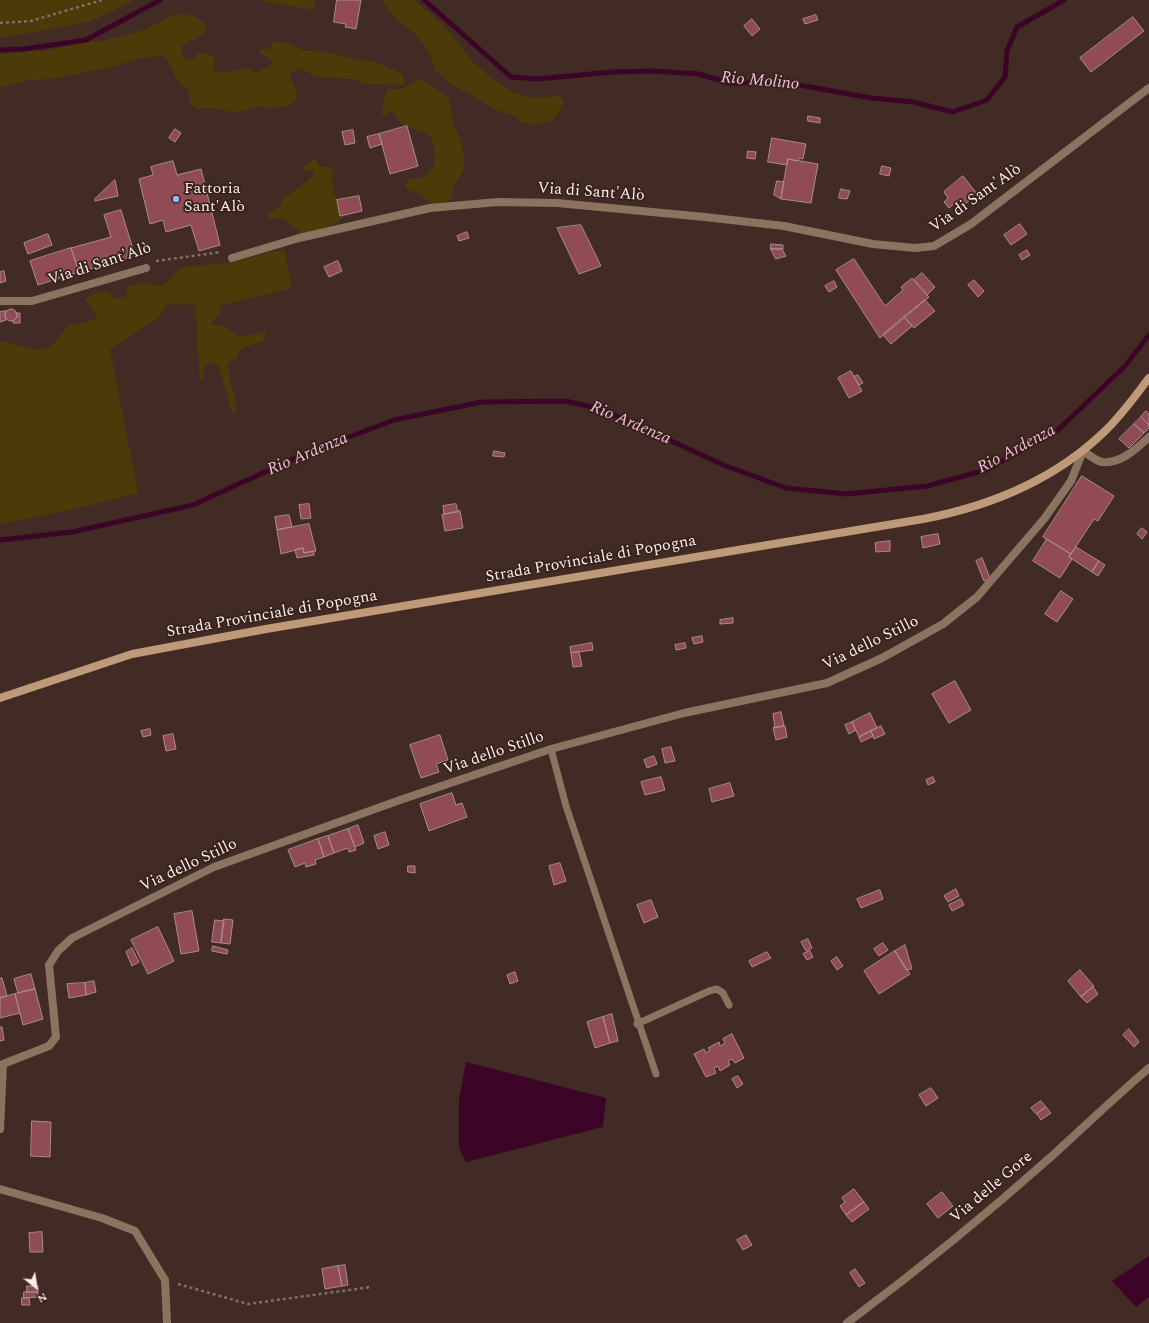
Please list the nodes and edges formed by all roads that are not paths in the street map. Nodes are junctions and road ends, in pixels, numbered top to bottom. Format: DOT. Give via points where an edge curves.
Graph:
graph roads {
  1 [pos="1149,88"];
  2 [pos="232,258"];
  3 [pos="146,268"];
  4 [pos="0,301"];
  5 [pos="1149,378"];
  6 [pos="1149,438"];
  7 [pos="1083,451"];
  8 [pos="0,698"];
  9 [pos="551,749"];
  10 [pos="729,1005"];
  11 [pos="637,1024"];
  12 [pos="1149,1068"];
  13 [pos="656,1074"];
  14 [pos="0,1129"];
  15 [pos="0,1189"];
  16 [pos="167,1323"];
  17 [pos="846,1323"];
  1 -- 2 [label="street, Via di Sant'Alò" via="971,224 934,246 915,248 874,244 784,226 705,217 557,203 498,202 430,208 299,238"];
  3 -- 4 [label="street, Via di Sant'Alò" via="32,301"];
  5 -- 7 [label="main road, Strada Provinciale di Popogna" via="1105,431"];
  6 -- 7 [label="street" via="1118,460 1101,462"];
  7 -- 8 [label="main road, Strada Provinciale di Popogna" via="1016,492 942,515 132,654"];
  7 -- 9 [label="street, Via dello Stillo" via="1071,481 1044,519 977,597 943,624 882,658 827,683 684,713"];
  9 -- 11 [label="lane" via="566,806"];
  9 -- 14 [label="street, Via dello Stillo" via="214,867 72,938 58,951 49,965 56,1037 49,1046 3,1064"];
  10 -- 11 [label="lane" via="723,993 718,990 709,991"];
  11 -- 13 [label="lane"];
  12 -- 17 [label="street, Via delle Gore" via="963,1231 902,1282"];
  15 -- 16 [label="street" via="102,1218 135,1231 166,1280"];
}
